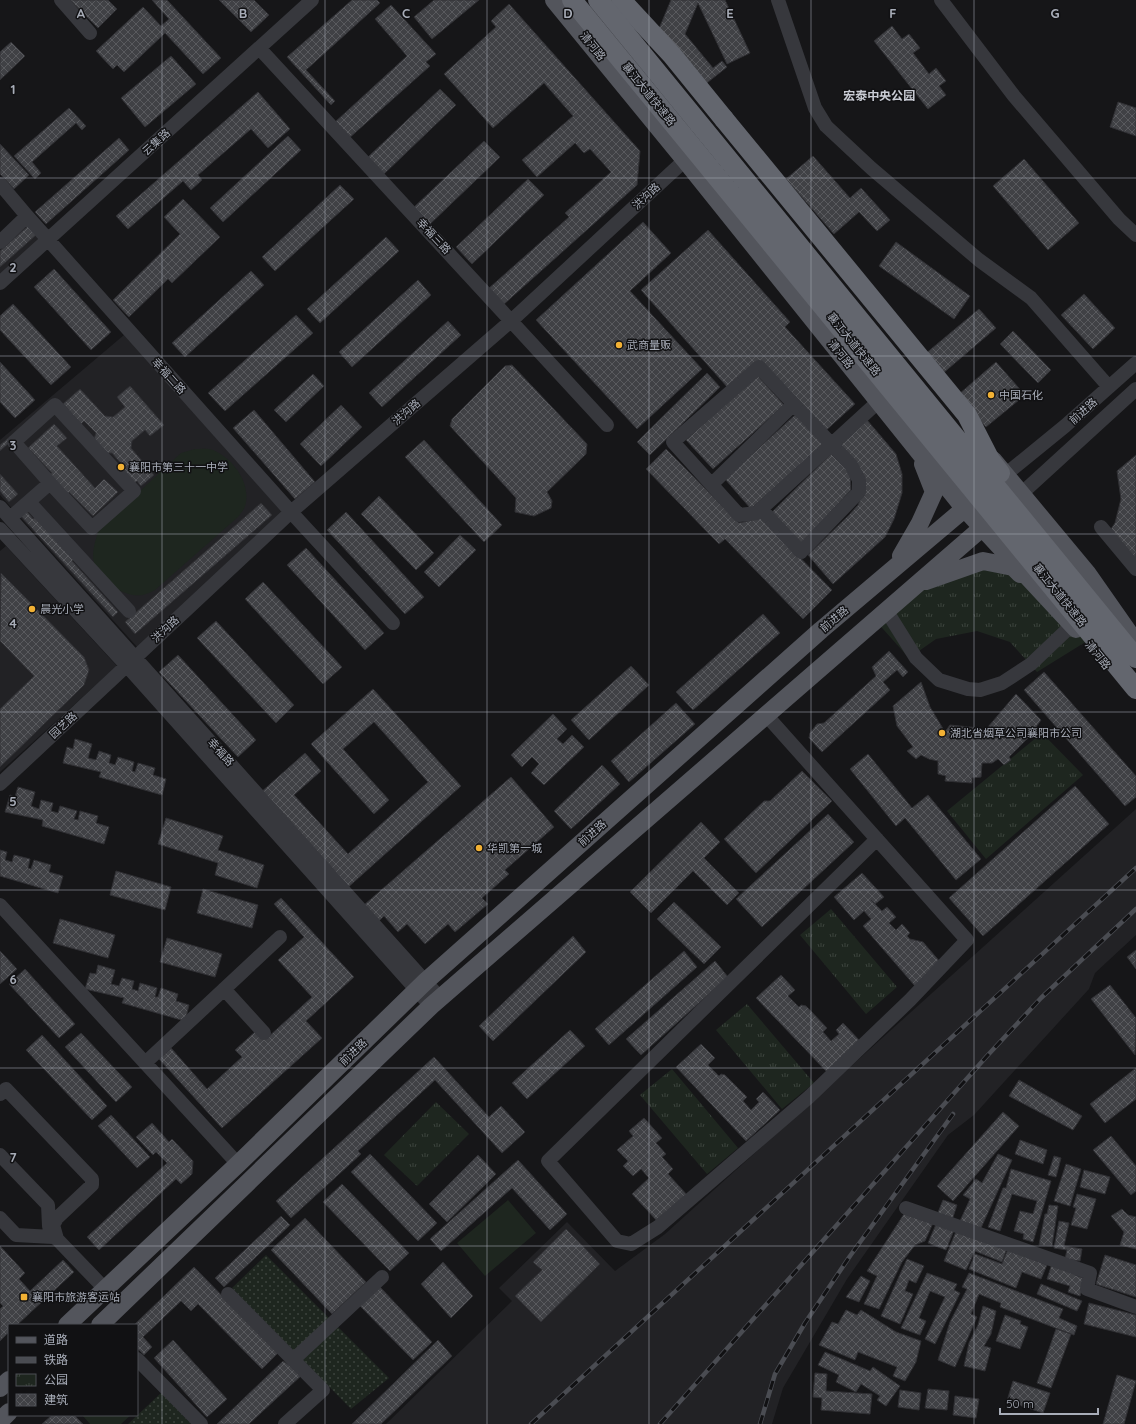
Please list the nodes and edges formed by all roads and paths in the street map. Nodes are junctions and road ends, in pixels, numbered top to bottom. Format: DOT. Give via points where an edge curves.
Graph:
graph roads {
  1 [pos="61,0"];
  2 [pos="312,0"];
  3 [pos="554,0"];
  4 [pos="566,0"];
  5 [pos="572,0"];
  6 [pos="598,0"];
  7 [pos="616,0"];
  8 [pos="621,0"];
  9 [pos="778,0"];
  10 [pos="941,0"];
  11 [pos="595,28"];
  12 [pos="90,33"];
  13 [pos="260,49"];
  14 [pos="685,160"];
  15 [pos="0,184"];
  16 [pos="27,216"];
  17 [pos="1136,235"];
  18 [pos="47,239"];
  19 [pos="0,242"];
  20 [pos="0,283"];
  21 [pos="512,320"];
  22 [pos="1136,363"];
  23 [pos="1109,387"];
  24 [pos="1136,389"];
  25 [pos="879,401"];
  26 [pos="794,404"];
  27 [pos="607,425"];
  28 [pos="832,444"];
  29 [pos="918,448"];
  30 [pos="1005,475"];
  31 [pos="50,483"];
  32 [pos="712,484"];
  33 [pos="1021,494"];
  34 [pos="29,502"];
  35 [pos="0,507"];
  36 [pos="964,508"];
  37 [pos="761,509"];
  38 [pos="291,512"];
  39 [pos="10,518"];
  40 [pos="982,527"];
  41 [pos="1101,527"];
  42 [pos="3,538"];
  43 [pos="1136,569"];
  44 [pos="892,570"];
  45 [pos="916,584"];
  46 [pos="1047,598"];
  47 [pos="886,610"];
  48 [pos="129,611"];
  49 [pos="393,623"];
  50 [pos="1072,625"];
  51 [pos="1134,650"];
  52 [pos="131,662"];
  53 [pos="1136,689"];
  54 [pos="1136,701"];
  55 [pos="766,715"];
  56 [pos="0,784"];
  57 [pos="877,839"];
  58 [pos="0,905"];
  59 [pos="280,936"];
  60 [pos="422,985"];
  61 [pos="224,989"];
  62 [pos="436,1002"];
  63 [pos="264,1033"];
  64 [pos="145,1063"];
  65 [pos="0,1094"];
  66 [pos="0,1155"];
  67 [pos="238,1164"];
  68 [pos="906,1208"];
  69 [pos="0,1218"];
  70 [pos="55,1238"];
  71 [pos="382,1276"];
  72 [pos="105,1288"];
  73 [pos="228,1294"];
  74 [pos="1136,1307"];
  75 [pos="68,1324"];
  76 [pos="102,1324"];
  77 [pos="138,1360"];
  78 [pos="294,1360"];
  79 [pos="8,1413"];
  80 [pos="0,1421"];
  81 [pos="201,1424"];
  82 [pos="285,1424"];
  1 -- 12 [label="street"];
  2 -- 13 [label="street, 云集路"];
  3 -- 14 [label="main road, 清河路"];
  4 -- 11 [label="highway, bridge"];
  5 -- 11 [label="highway, 襄江大道快速路, bridge"];
  6 -- 51 [label="highway, 襄江大道快速路, bridge"];
  7 -- 30 [label="main road"];
  8 -- 51 [label="highway, bridge" via="672,56 966,415 990,460 1082,573"];
  9 -- 23 [label="street" via="815,108 826,126 979,260 1031,298"];
  10 -- 17 [label="street" via="1014,96 1119,219"];
  11 -- 53 [label="highway, 襄江大道快速路, bridge"];
  13 -- 18 [label="street, 云集路"];
  13 -- 21 [label="street, 幸福三路"];
  14 -- 21 [label="street, 洪沟路"];
  14 -- 25 [label="main road, 清河路"];
  15 -- 16 [label="street, 幸福二路"];
  16 -- 18 [label="street, 幸福二路"];
  16 -- 19 [label="street"];
  18 -- 20 [label="street, 云集路"];
  18 -- 38 [label="street, 幸福二路"];
  21 -- 27 [label="street, 幸福三路"];
  21 -- 38 [label="street, 洪沟路"];
  22 -- 23 [label="street, 前进路"];
  23 -- 30 [label="street, 前进路"];
  24 -- 33 [label="street, 前进路"];
  25 -- 28 [label="street"];
  25 -- 29 [label="main road, 清河路"];
  26 -- 28 [label="street"];
  26 -- 32 [label="street"];
  26 -- 32 [label="street" via="758,367 673,442"];
  28 -- 37 [label="street"];
  28 -- 37 [label="street" via="851,465 859,480 859,492 801,552"];
  29 -- 36 [label="main road, 清河路"];
  29 -- 44 [label="main road" via="934,492 920,523"];
  30 -- 33 [label="main road"];
  30 -- 36 [label="main road, 前进路"];
  31 -- 31 [label="street" via="92,528 134,491 55,405 14,442"];
  31 -- 34 [label="street"];
  32 -- 37 [label="street" via="740,515 757,513"];
  33 -- 40 [label="main road, 前进路"];
  33 -- 51 [label="main road" via="1087,573"];
  34 -- 39 [label="street"];
  34 -- 48 [label="street"];
  35 -- 39 [label="street, 幸福路"];
  36 -- 40 [label="main road, 清河路"];
  36 -- 44 [label="main road, 前进路"];
  38 -- 49 [label="street, 幸福二路"];
  38 -- 52 [label="street, 洪沟路"];
  39 -- 52 [label="street, 幸福路"];
  40 -- 45 [label="main road, 前进路"];
  40 -- 46 [label="main road, 清河路"];
  41 -- 43 [label="street"];
  42 -- 52 [label="street, 幸福路"];
  44 -- 60 [label="main road, 前进路" via="820,630"];
  45 -- 46 [label="main road" via="983,560 1013,567"];
  45 -- 47 [label="main road, 前进路"];
  46 -- 50 [label="main road, 清河路"];
  47 -- 50 [label="street" via="916,658 939,680 980,690 1002,683 1031,664"];
  47 -- 55 [label="main road, 前进路"];
  50 -- 54 [label="main road, 清河路"];
  52 -- 56 [label="street, 园艺路"];
  52 -- 60 [label="street, 幸福路"];
  55 -- 57 [label="street"];
  55 -- 62 [label="main road, 前进路"];
  57 -- 57 [label="street" via="967,940 910,1000 809,1097 658,1227 631,1244 617,1241 548,1161"];
  58 -- 64 [label="street"];
  59 -- 61 [label="street"];
  60 -- 62 [label="street, 幸福路"];
  60 -- 67 [label="main road, 前进路"];
  61 -- 63 [label="street"];
  61 -- 64 [label="street"];
  62 -- 76 [label="main road, 前进路"];
  64 -- 67 [label="street"];
  65 -- 70 [label="street" via="6,1089 92,1179 92,1185 57,1218 53,1225"];
  66 -- 70 [label="street" via="48,1205 49,1226"];
  67 -- 72 [label="main road, 前进路"];
  68 -- 74 [label="street" via="1090,1274 1087,1288"];
  69 -- 70 [label="street" via="16,1235"];
  70 -- 72 [label="street"];
  71 -- 78 [label="street"];
  72 -- 75 [label="main road, 前进路"];
  73 -- 78 [label="street"];
  77 -- 81 [label="street"];
  78 -- 82 [label="street" via="323,1390"];
  79 -- 80 [label="main road"];
}
